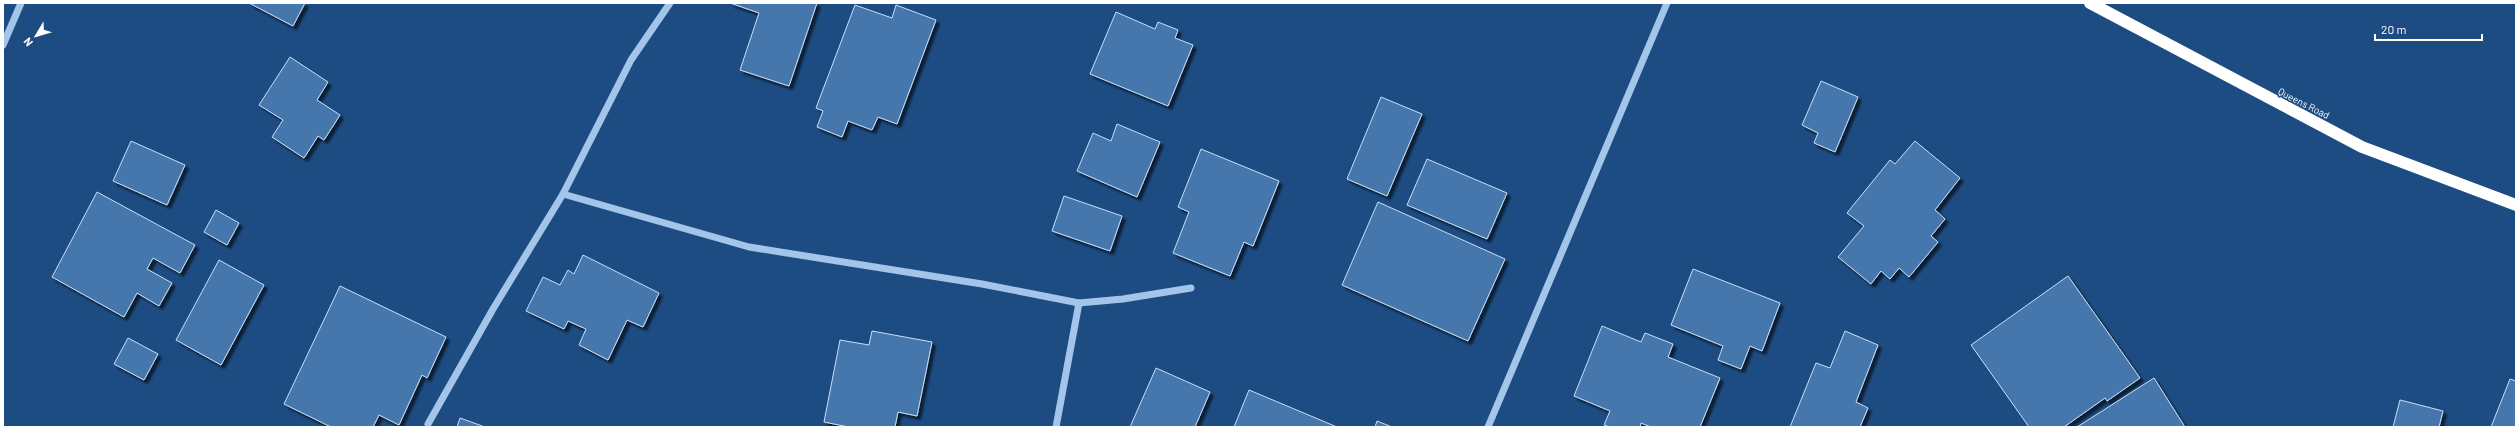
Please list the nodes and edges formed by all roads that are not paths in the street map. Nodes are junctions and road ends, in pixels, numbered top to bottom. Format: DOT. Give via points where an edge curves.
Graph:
graph roads {
  1 [pos="21,3"];
  2 [pos="670,3"];
  3 [pos="1667,3"];
  4 [pos="2090,3"];
  5 [pos="3,45"];
  6 [pos="563,194"];
  7 [pos="2516,205"];
  8 [pos="1191,288"];
  9 [pos="1080,303"];
  10 [pos="428,424"];
  11 [pos="1056,427"];
  12 [pos="1488,427"];
  1 -- 5 [label="street"];
  2 -- 6 [label="street" via="631,60"];
  3 -- 12 [label="street"];
  4 -- 7 [label="highway, Queens Road" via="2362,147"];
  6 -- 9 [label="street" via="749,248 982,284"];
  6 -- 10 [label="street" via="493,309"];
  8 -- 9 [label="street"];
  9 -- 11 [label="street"];
}
